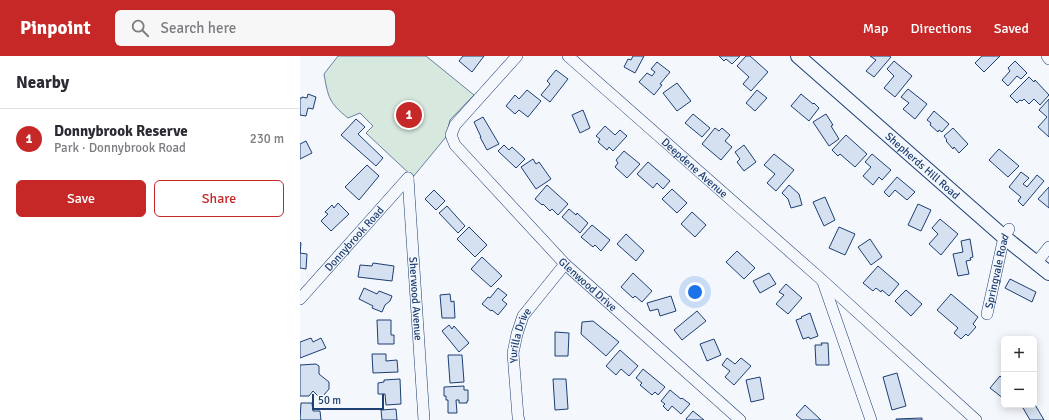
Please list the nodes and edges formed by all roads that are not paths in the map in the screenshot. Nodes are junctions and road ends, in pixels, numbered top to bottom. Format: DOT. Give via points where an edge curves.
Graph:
graph roads {
  1 [pos="517,56"];
  2 [pos="568,56"];
  3 [pos="798,56"];
  4 [pos="810,56"];
  5 [pos="1047,56"];
  6 [pos="1049,59"];
  7 [pos="408,178"];
  8 [pos="1007,233"];
  9 [pos="1044,257"];
  10 [pos="565,264"];
  11 [pos="1049,273"];
  12 [pos="822,280"];
  13 [pos="300,299"];
  14 [pos="987,314"];
  15 [pos="424,420"];
  16 [pos="519,420"];
  17 [pos="740,420"];
  18 [pos="871,420"];
  19 [pos="976,420"];
  1 -- 10 [label="street, Glenwood Drive" via="456,125 451,135 455,145"];
  2 -- 12 [label="street, Deepdene Avenue"];
  3 -- 8 [label="main road, Shepherds Hill Road"];
  4 -- 8 [label="main road, Shepherds Hill Road"];
  5 -- 6 [label="street"];
  7 -- 13 [label="street, Donnybrook Road"];
  7 -- 15 [label="street, Sherwood Avenue"];
  8 -- 9 [label="main road, Shepherds Hill Road"];
  8 -- 14 [label="street, Springvale Road"];
  9 -- 11 [label="main road, Shepherds Hill Road"];
  10 -- 16 [label="street, Yurilla Drive" via="523,316 517,334 513,353"];
  10 -- 17 [label="street, Glenwood Drive"];
  12 -- 18 [label="street, Deepdene Avenue"];
  12 -- 19 [label="street, Deepdene Avenue"];
}
